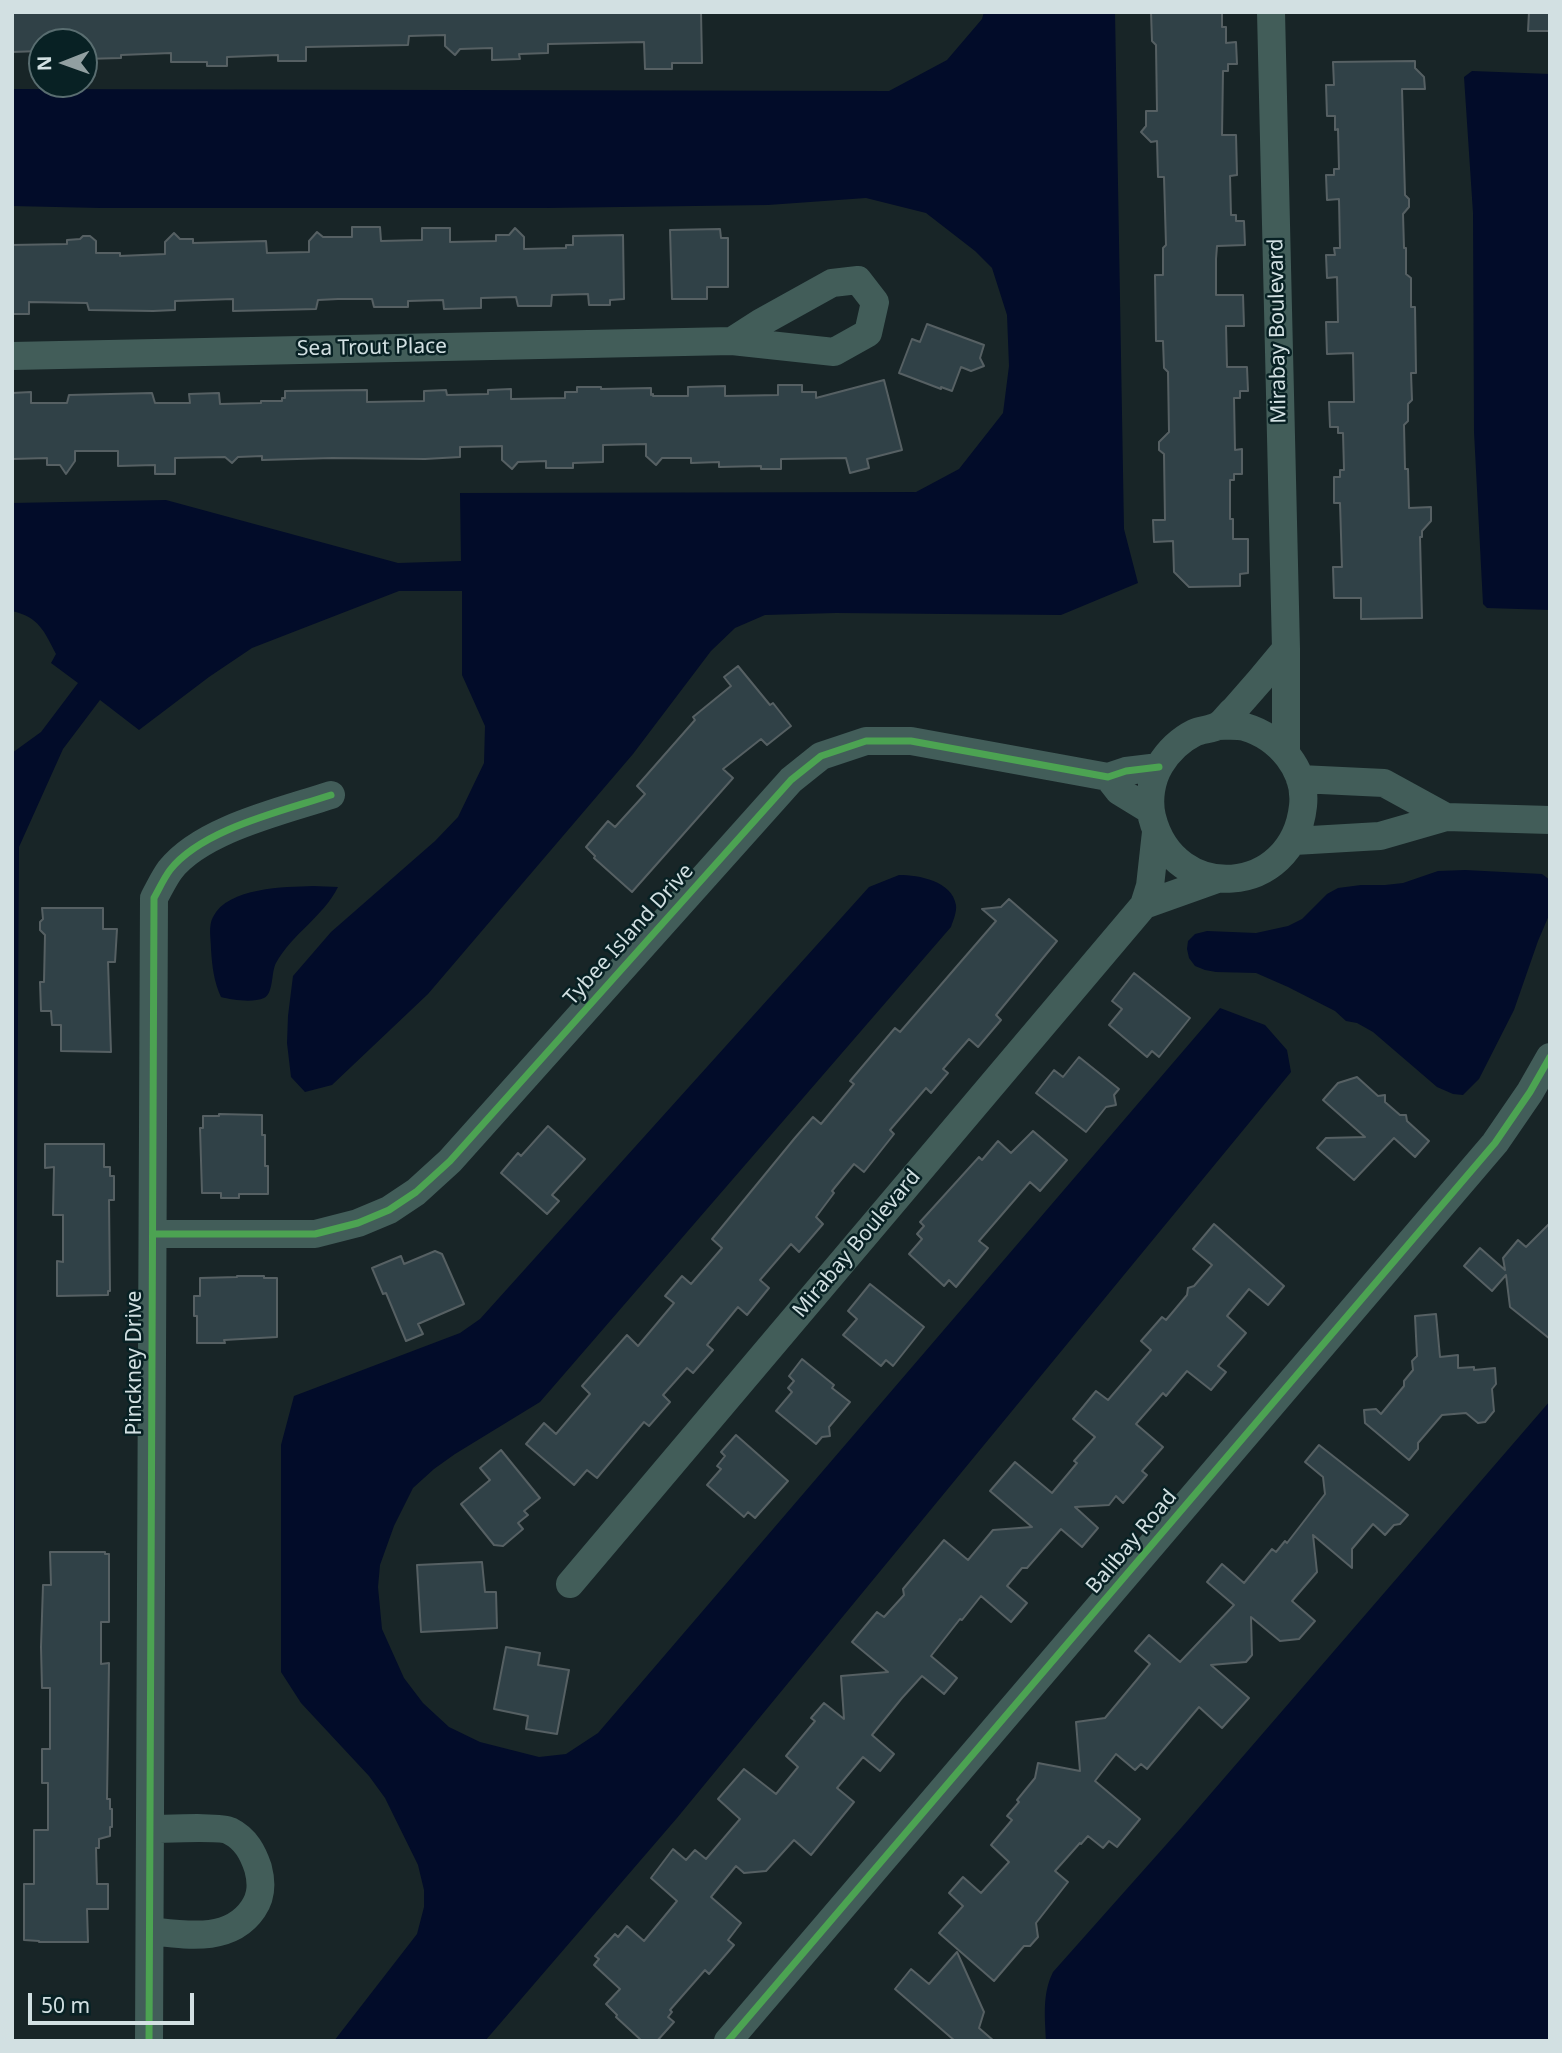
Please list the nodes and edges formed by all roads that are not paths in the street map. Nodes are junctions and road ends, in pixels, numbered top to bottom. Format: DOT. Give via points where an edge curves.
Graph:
graph roads {
  1 [pos="1270,12"];
  2 [pos="732,341"];
  3 [pos="12,355"];
  4 [pos="1286,649"];
  5 [pos="1218,726"];
  6 [pos="1286,753"];
  7 [pos="1159,767"];
  8 [pos="1108,777"];
  9 [pos="1300,779"];
  10 [pos="1390,786"];
  11 [pos="331,795"];
  12 [pos="1446,817"];
  13 [pos="1550,820"];
  14 [pos="1153,821"];
  15 [pos="1390,833"];
  16 [pos="1294,841"];
  17 [pos="1217,879"];
  18 [pos="1144,905"];
  19 [pos="1550,1057"];
  20 [pos="153,1234"];
  21 [pos="570,1584"];
  22 [pos="150,1829"];
  23 [pos="150,1931"];
  24 [pos="149,2041"];
  25 [pos="728,2041"];
  1 -- 4 [label="street, Mirabay Boulevard"];
  2 -- 3 [label="street, Sea Trout Place"];
  4 -- 5 [label="street, Mirabay Boulevard"];
  4 -- 6 [label="street, Mirabay Boulevard"];
  5 -- 6 [label="street, Mirabay Boulevard" via="1244,727 1267,736"];
  5 -- 7 [label="street, Mirabay Boulevard" via="1194,732 1174,747"];
  6 -- 9 [label="street, Mirabay Boulevard"];
  7 -- 8 [label="street, Tybee Island Drive"];
  7 -- 14 [label="street, Mirabay Boulevard" via="1151,788"];
  8 -- 14 [label="street"];
  8 -- 20 [label="street, Tybee Island Drive" via="911,741 866,741 821,756 791,780 450,1161 416,1192 358,1223 315,1234"];
  9 -- 10 [label="street"];
  9 -- 16 [label="street, Mirabay Boulevard" via="1304,800"];
  10 -- 12 [label="street"];
  10 -- 15 [label="street" via="1395,818"];
  11 -- 20 [label="street, Pinckney Drive" via="237,826 192,849 170,870 154,898"];
  12 -- 13 [label="street"];
  12 -- 15 [label="street"];
  14 -- 17 [label="street, Mirabay Boulevard" via="1170,855 1191,871"];
  14 -- 18 [label="street, Mirabay Boulevard" via="1150,886"];
  15 -- 16 [label="street"];
  16 -- 17 [label="street, Mirabay Boulevard" via="1280,859 1261,872 1240,879"];
  17 -- 18 [label="street, Mirabay Boulevard"];
  18 -- 21 [label="street, Mirabay Boulevard"];
  19 -- 25 [label="street, Balibay Road" via="1494,1143"];
  20 -- 22 [label="street, Pinckney Drive"];
  22 -- 23 [label="street, Pinckney Drive"];
  22 -- 23 [label="street" via="229,1830 252,1849 261,1881 259,1900 245,1920 220,1932 192,1936"];
  23 -- 24 [label="street, Pinckney Drive"];
}
